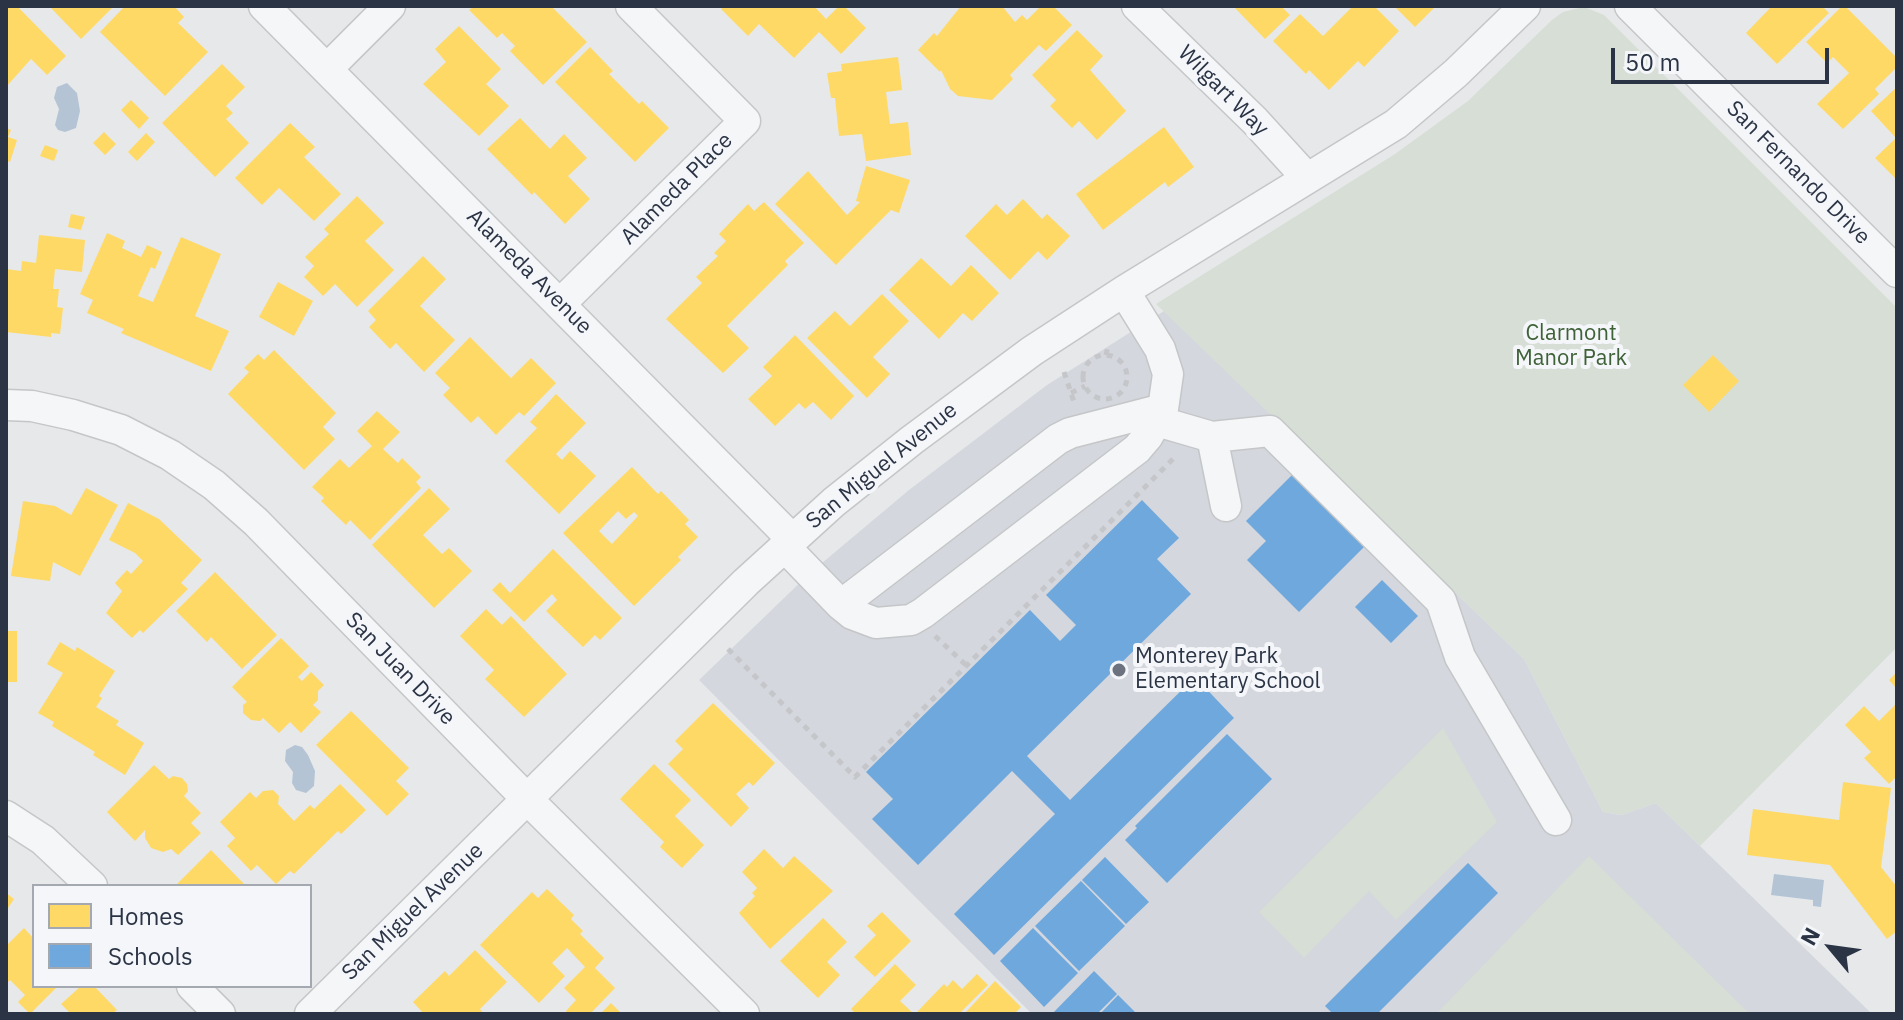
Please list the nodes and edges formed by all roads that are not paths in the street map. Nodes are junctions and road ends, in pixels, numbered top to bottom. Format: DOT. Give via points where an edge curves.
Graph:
graph roads {
  1 [pos="264,6"];
  2 [pos="390,6"];
  3 [pos="631,6"];
  4 [pos="1137,6"];
  5 [pos="1525,6"];
  6 [pos="1630,6"];
  7 [pos="327,69"];
  8 [pos="1307,178"];
  9 [pos="1897,272"];
  10 [pos="1124,291"];
  11 [pos="561,303"];
  12 [pos="6,405"];
  13 [pos="1160,415"];
  14 [pos="1212,437"];
  15 [pos="1226,506"];
  16 [pos="788,543"];
  17 [pos="841,605"];
  18 [pos="528,800"];
  19 [pos="6,816"];
  20 [pos="1556,820"];
  21 [pos="90,884"];
  22 [pos="194,988"];
  23 [pos="220,1014"];
  24 [pos="310,1014"];
  25 [pos="744,1014"];
  1 -- 7 [label="street, Alameda Avenue"];
  2 -- 7 [label="street"];
  3 -- 11 [label="street, Alameda Place" via="745,121"];
  4 -- 8 [label="street, Wilgart Way"];
  5 -- 8 [label="street, San Miguel Avenue" via="1396,124"];
  6 -- 9 [label="street, San Fernando Drive"];
  7 -- 11 [label="street, Alameda Avenue"];
  8 -- 10 [label="street, San Miguel Avenue"];
  10 -- 13 [label="street" via="1166,363 1168,388"];
  10 -- 16 [label="street, San Miguel Avenue" via="973,393"];
  11 -- 16 [label="street, Alameda Avenue"];
  12 -- 18 [label="street, San Juan Drive" via="32,406 121,430 214,485"];
  13 -- 14 [label="street"];
  13 -- 17 [label="street" via="1058,439"];
  13 -- 17 [label="street, Alameda Avenue" via="1137,449 923,613 898,623 876,623"];
  14 -- 15 [label="street"];
  14 -- 20 [label="street" via="1270,431 1441,601 1460,657"];
  16 -- 17 [label="street, Alameda Avenue"];
  16 -- 18 [label="street, San Miguel Avenue"];
  18 -- 24 [label="street, San Miguel Avenue"];
  18 -- 25 [label="street, San Juan Drive"];
  19 -- 21 [label="street" via="43,840"];
  22 -- 23 [label="street"];
}
